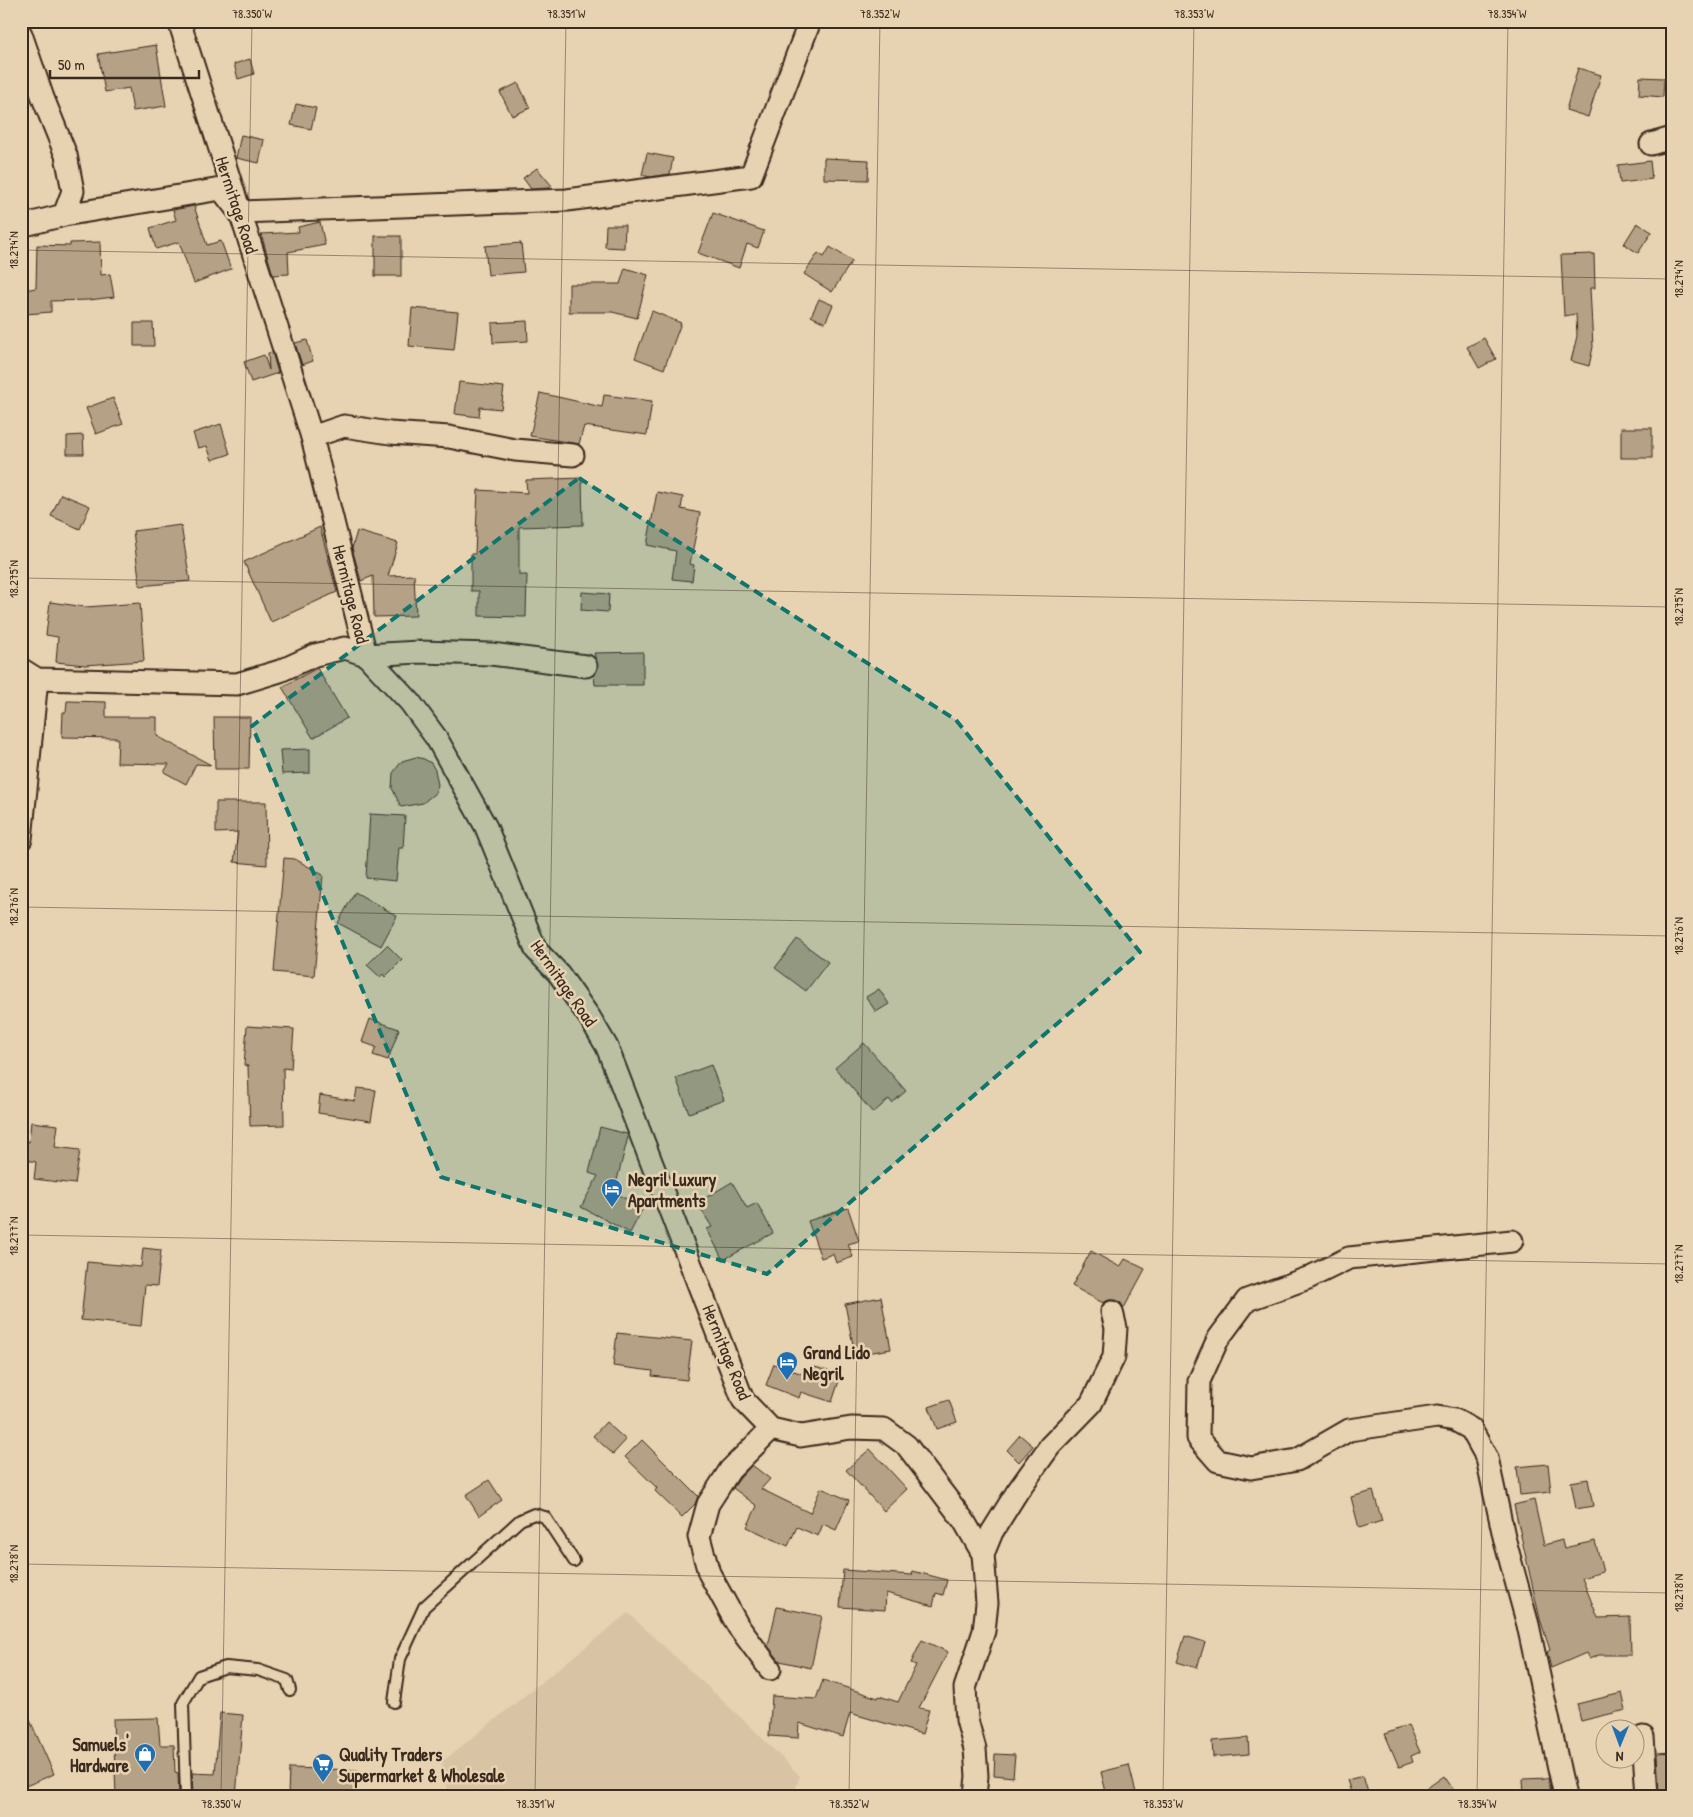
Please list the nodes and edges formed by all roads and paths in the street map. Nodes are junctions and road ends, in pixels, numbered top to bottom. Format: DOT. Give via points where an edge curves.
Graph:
graph roads {
  1 [pos="180,21"];
  2 [pos="810,21"];
  3 [pos="21,34"];
  4 [pos="1672,138"];
  5 [pos="1651,144"];
  6 [pos="239,212"];
  7 [pos="64,216"];
  8 [pos="21,226"];
  9 [pos="312,437"];
  10 [pos="573,455"];
  11 [pos="366,655"];
  12 [pos="586,666"];
  13 [pos="29,674"];
  14 [pos="21,839"];
  15 [pos="1512,1242"];
  16 [pos="1112,1312"];
  17 [pos="771,1429"];
  18 [pos="983,1554"];
  19 [pos="574,1561"];
  20 [pos="770,1669"];
  21 [pos="290,1690"];
  22 [pos="394,1702"];
  23 [pos="1645,1770"];
  24 [pos="186,1796"];
  25 [pos="975,1796"];
  26 [pos="1565,1796"];
  27 [pos="1647,1796"];
  1 -- 6 [label="street, Hermitage Road"];
  2 -- 6 [label="street" via="751,176 567,200"];
  3 -- 7 [label="street" via="66,155 73,191"];
  4 -- 5 [label="street"];
  6 -- 7 [label="street" via="221,189"];
  6 -- 9 [label="street, Hermitage Road"];
  7 -- 8 [label="street"];
  9 -- 10 [label="street" via="344,426"];
  9 -- 11 [label="street, Hermitage Road"];
  11 -- 12 [label="street" via="419,652 491,654"];
  11 -- 13 [label="street" via="345,648 315,655 280,671 237,684"];
  11 -- 17 [label="street, Hermitage Road" via="410,702 437,739 486,827 536,950 559,974 607,1047 743,1400"];
  13 -- 14 [label="street"];
  15 -- 26 [label="street" via="1349,1258 1308,1278 1247,1300 1218,1338 1199,1381 1198,1438 1218,1461 1251,1468 1297,1460 1349,1430 1437,1416 1456,1420 1471,1429 1486,1458 1528,1625"];
  16 -- 18 [label="street" via="1116,1328 1114,1357 1091,1404 1050,1446 992,1532"];
  17 -- 18 [label="street" via="801,1436 852,1428 884,1429 907,1446 964,1521"];
  17 -- 20 [label="street" via="730,1470 708,1504 699,1537 709,1573 738,1626"];
  18 -- 25 [label="street" via="988,1602 984,1631 965,1688 967,1720 975,1749"];
  19 -- 22 [label="lane" via="545,1517 534,1514 520,1520 424,1607 400,1659"];
  21 -- 24 [label="lane" via="287,1680 258,1670 226,1667 199,1676 183,1703"];
  23 -- 27 [label="street"];
}
